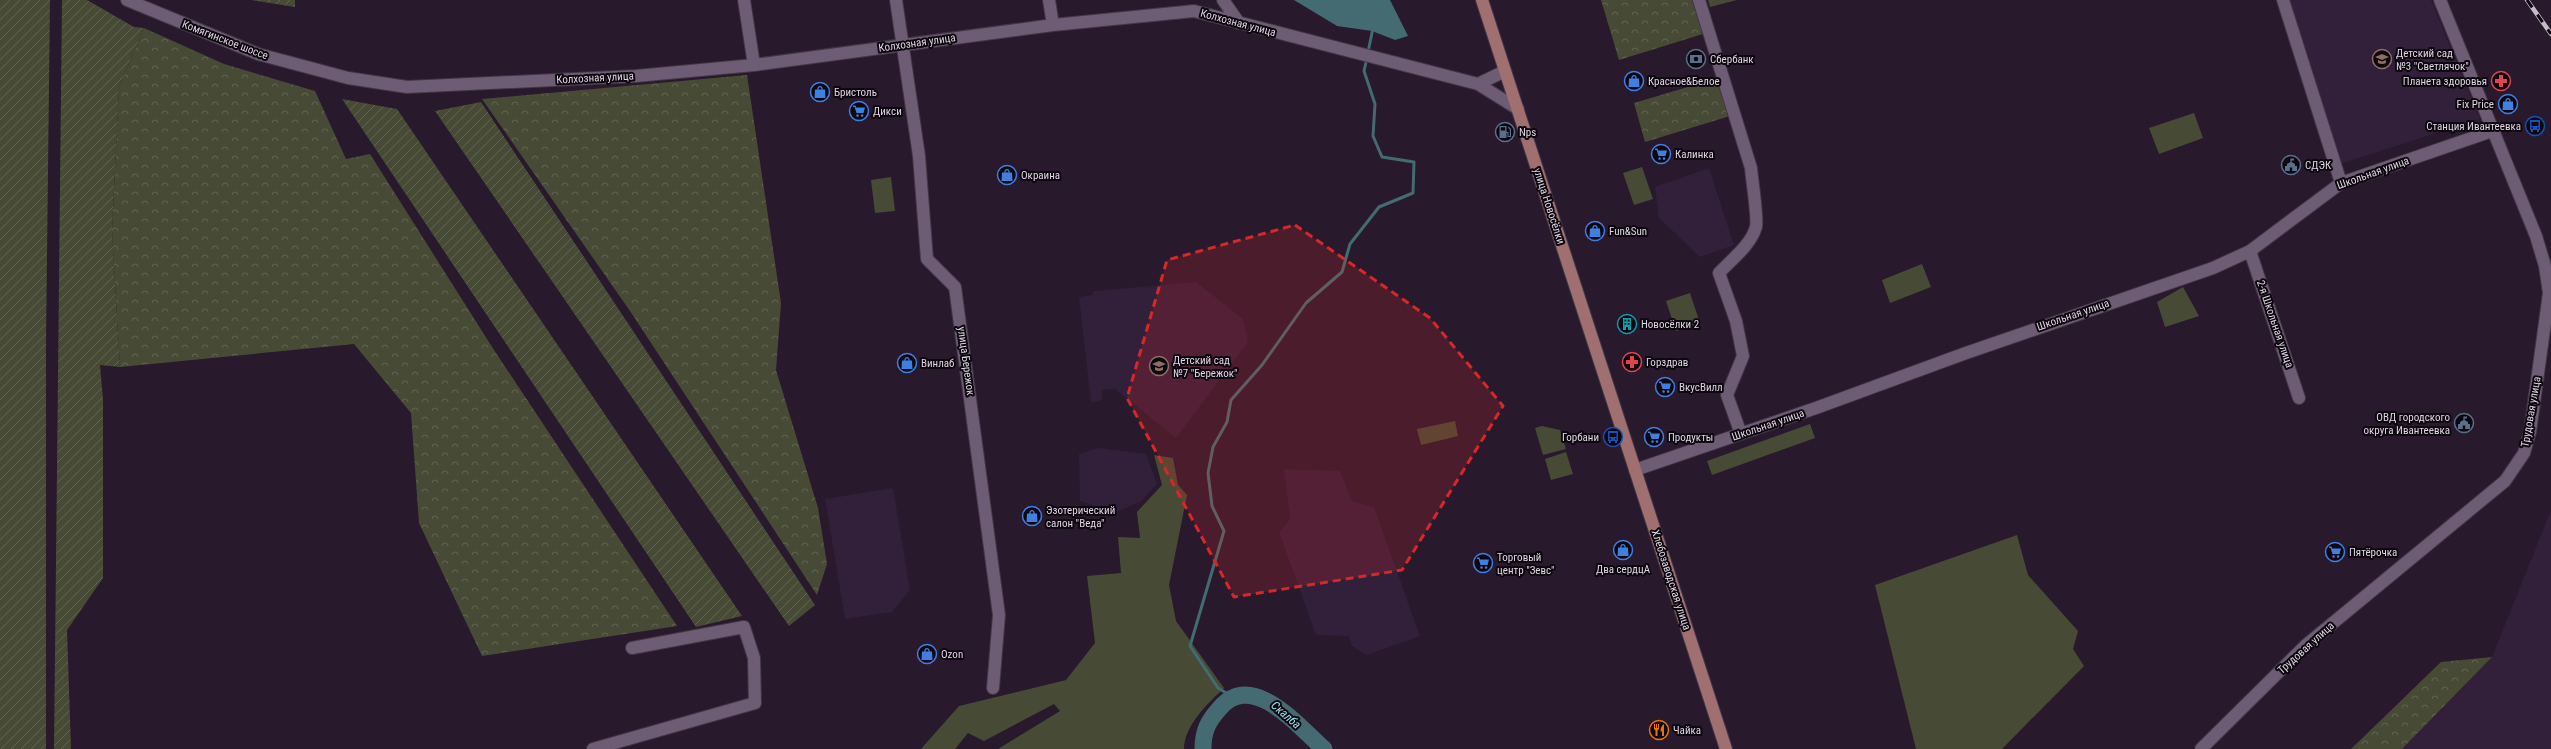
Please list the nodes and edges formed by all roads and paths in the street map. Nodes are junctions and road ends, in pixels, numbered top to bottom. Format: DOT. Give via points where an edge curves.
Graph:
graph roads {
  1 [pos="127,0"];
  2 [pos="744,0"];
  3 [pos="896,0"];
  4 [pos="1049,0"];
  5 [pos="1223,0"];
  6 [pos="1482,0"];
  7 [pos="1699,0"];
  8 [pos="2283,0"];
  9 [pos="2440,0"];
  10 [pos="1238,23"];
  11 [pos="1053,25"];
  12 [pos="903,45"];
  13 [pos="754,65"];
  14 [pos="1505,71"];
  15 [pos="348,78"];
  16 [pos="1478,84"];
  17 [pos="1518,109"];
  18 [pos="2495,130"];
  19 [pos="2341,183"];
  20 [pos="2250,251"];
  21 [pos="2300,398"];
  22 [pos="1616,412"];
  23 [pos="1741,434"];
  24 [pos="1635,470"];
  25 [pos="632,648"];
  26 [pos="993,688"];
  27 [pos="593,749"];
  28 [pos="1726,749"];
  29 [pos="2201,749"];
  1 -- 15 [label="street, Комягинское шоссе" via="258,54"];
  2 -- 13 [label="street"];
  3 -- 12 [label="street, улица Бережок"];
  4 -- 11 [label="street"];
  5 -- 10 [label="street"];
  6 -- 14 [label="main road, улица Новосёлки"];
  7 -- 23 [label="street" via="1751,168 1756,227 1742,249 1719,273 1736,321 1743,356 1727,395"];
  8 -- 19 [label="street"];
  9 -- 18 [label="street, Трудовая улица"];
  10 -- 11 [label="street, Колхозная улица" via="1194,11"];
  10 -- 16 [label="street, Колхозная улица"];
  11 -- 12 [label="street, Колхозная улица"];
  12 -- 13 [label="street, Колхозная улица"];
  12 -- 26 [label="street, улица Бережок" via="919,156 927,259 955,287 999,615"];
  13 -- 15 [label="street, Колхозная улица" via="636,76 430,87 407,87"];
  14 -- 16 [label="street"];
  14 -- 17 [label="main road, улица Новосёлки"];
  16 -- 17 [label="street, Колхозная улица"];
  17 -- 22 [label="main road, улица Новосёлки"];
  18 -- 19 [label="street, Школьная улица"];
  18 -- 29 [label="street, Трудовая улица" via="2536,236 2545,266 2549,293 2530,432 2524,453 2504,481 2305,646"];
  19 -- 20 [label="street, Школьная улица"];
  20 -- 21 [label="street, 2-я Школьная улица"];
  20 -- 23 [label="street, Школьная улица" via="2213,268"];
  22 -- 24 [label="main road, Хлебозаводская улица"];
  23 -- 24 [label="street, Школьная улица"];
  24 -- 28 [label="main road, Хлебозаводская улица"];
  25 -- 27 [label="street" via="744,627 754,658 755,703"];
}
